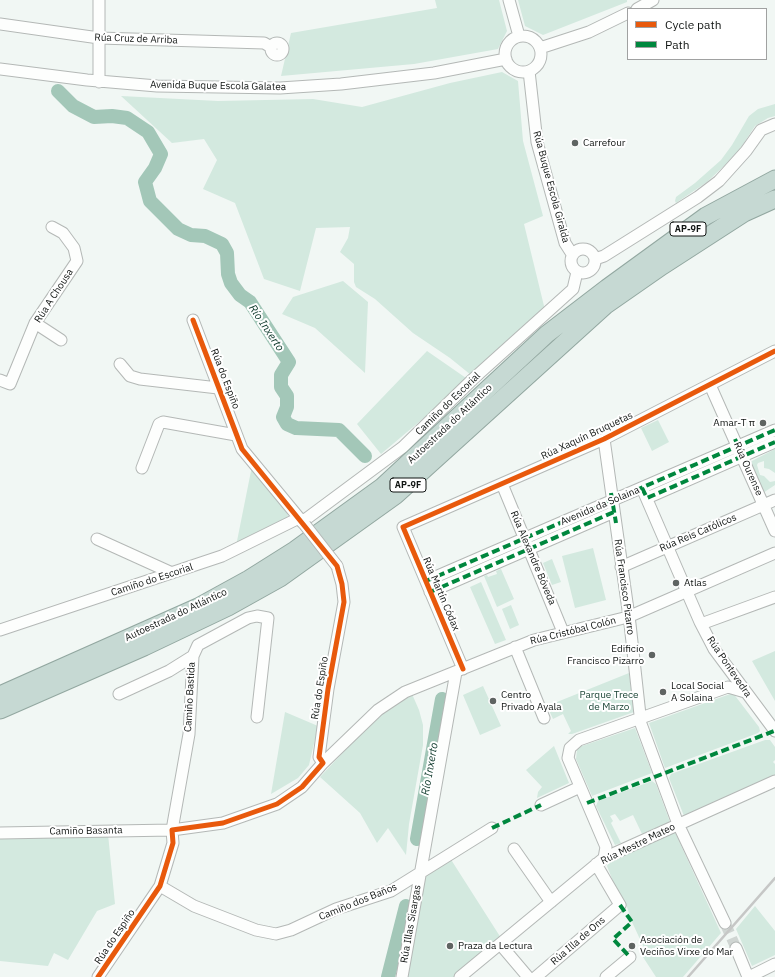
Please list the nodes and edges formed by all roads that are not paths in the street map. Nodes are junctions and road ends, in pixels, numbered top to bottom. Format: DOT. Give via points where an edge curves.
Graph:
graph roads {
  1 [pos="100,0"];
  2 [pos="509,0"];
  3 [pos="653,0"];
  4 [pos="638,5"];
  5 [pos="627,13"];
  6 [pos="0,24"];
  7 [pos="519,36"];
  8 [pos="99,38"];
  9 [pos="271,47"];
  10 [pos="540,48"];
  11 [pos="506,59"];
  12 [pos="0,69"];
  13 [pos="529,71"];
  14 [pos="99,82"];
  15 [pos="775,124"];
  16 [pos="775,179"];
  17 [pos="775,199"];
  18 [pos="52,227"];
  19 [pos="572,254"];
  20 [pos="595,259"];
  21 [pos="577,272"];
  22 [pos="193,320"];
  23 [pos="35,324"];
  24 [pos="61,340"];
  25 [pos="775,351"];
  26 [pos="120,364"];
  27 [pos="0,380"];
  28 [pos="710,385"];
  29 [pos="218,388"];
  30 [pos="775,430"];
  31 [pos="236,435"];
  32 [pos="604,439"];
  33 [pos="775,442"];
  34 [pos="740,451"];
  35 [pos="142,468"];
  36 [pos="502,484"];
  37 [pos="644,493"];
  38 [pos="775,500"];
  39 [pos="612,501"];
  40 [pos="764,505"];
  41 [pos="614,512"];
  42 [pos="302,522"];
  43 [pos="402,527"];
  44 [pos="775,531"];
  45 [pos="97,539"];
  46 [pos="527,544"];
  47 [pos="667,547"];
  48 [pos="295,550"];
  49 [pos="775,553"];
  50 [pos="621,567"];
  51 [pos="172,573"];
  52 [pos="280,578"];
  53 [pos="426,581"];
  54 [pos="430,592"];
  55 [pos="686,592"];
  56 [pos="775,597"];
  57 [pos="628,617"];
  58 [pos="701,624"];
  59 [pos="0,630"];
  60 [pos="563,632"];
  61 [pos="515,647"];
  62 [pos="193,656"];
  63 [pos="460,670"];
  64 [pos="728,670"];
  65 [pos="0,682"];
  66 [pos="728,687"];
  67 [pos="745,692"];
  68 [pos="119,694"];
  69 [pos="0,695"];
  70 [pos="0,710"];
  71 [pos="257,718"];
  72 [pos="544,718"];
  73 [pos="640,718"];
  74 [pos="0,721"];
  75 [pos="775,731"];
  76 [pos="323,763"];
  77 [pos="775,781"];
  78 [pos="580,786"];
  79 [pos="541,805"];
  80 [pos="678,824"];
  81 [pos="492,828"];
  82 [pos="172,830"];
  83 [pos="0,832"];
  84 [pos="514,849"];
  85 [pos="605,856"];
  86 [pos="421,871"];
  87 [pos="160,886"];
  88 [pos="551,902"];
  89 [pos="725,923"];
  90 [pos="500,944"];
  91 [pos="736,948"];
  92 [pos="630,957"];
  93 [pos="775,964"];
  94 [pos="463,976"];
  95 [pos="98,977"];
  96 [pos="402,977"];
  97 [pos="528,977"];
  98 [pos="536,977"];
  99 [pos="606,977"];
  100 [pos="749,977"];
  1 -- 8 [label="street"];
  2 -- 7 [label="street"];
  3 -- 4 [label="street"];
  5 -- 10 [label="street" via="589,32"];
  6 -- 8 [label="street, Rúa Cruz de Arriba"];
  7 -- 10 [label="street" via="529,37 538,43"];
  7 -- 11 [label="street" via="506,48"];
  8 -- 9 [label="street, Rúa Cruz de Arriba" via="264,43"];
  8 -- 14 [label="street"];
  10 -- 13 [label="street" via="540,62"];
  11 -- 13 [label="street" via="508,64 518,71"];
  11 -- 14 [label="street, Avenida Buque Escola Galatea" via="434,73 342,84 280,88"];
  12 -- 14 [label="street, Avenida Buque Escola Galatea"];
  13 -- 19 [label="street, Rúa Buque Escola Giralda" via="536,142 565,243"];
  15 -- 20 [label="street" via="761,130 719,181 698,197 604,256"];
  16 -- 48 [label="highway, Autoestrada do Atlántico / AP-9F" via="706,216 547,334 382,487"];
  17 -- 52 [label="highway, Autoestrada do Atlántico / AP-9F" via="744,213 606,305 396,495"];
  18 -- 23 [label="street, Rúa A Chousa" via="63,233 74,248 77,261"];
  19 -- 20 [label="street" via="577,250 587,249"];
  19 -- 21 [label="street" via="571,265"];
  20 -- 21 [label="street" via="590,271 584,274"];
  21 -- 42 [label="street, Camiño do Escorial" via="573,289 473,379 403,447"];
  22 -- 29 [label="street, Rúa do Espiño"];
  23 -- 24 [label="street"];
  23 -- 27 [label="street, Rúa A Chousa" via="10,384"];
  25 -- 28 [label="street, Rúa Xaquín Bruquetas"];
  26 -- 29 [label="street" via="130,376"];
  28 -- 32 [label="street, Rúa Xaquín Bruquetas"];
  28 -- 34 [label="street, Rúa Ourense"];
  29 -- 31 [label="street, Rúa do Espiño"];
  30 -- 34 [label="street, Avenida da Solaina"];
  31 -- 35 [label="street" via="163,422"];
  31 -- 42 [label="street, Rúa do Espiño" via="242,449"];
  32 -- 36 [label="street, Rúa Xaquín Bruquetas"];
  32 -- 39 [label="street, Rúa Francisco Pizarro"];
  33 -- 34 [label="street, Avenida da Solaina"];
  34 -- 37 [label="street, Avenida da Solaina"];
  34 -- 40 [label="street, Rúa Ourense"];
  36 -- 43 [label="street, Rúa Xaquín Bruquetas"];
  36 -- 46 [label="street, Rúa Alexandre Bóveda"];
  37 -- 39 [label="street, Avenida da Solaina"];
  37 -- 47 [label="street, Rúa Pontevedra"];
  38 -- 40 [label="street, Rúa Reis Católicos"];
  39 -- 41 [label="street, Rúa Francisco Pizarro"];
  39 -- 46 [label="street, Avenida da Solaina"];
  40 -- 44 [label="street, Rúa Ourense"];
  40 -- 47 [label="street, Rúa Reis Católicos"];
  41 -- 46 [label="street, Avenida da Solaina"];
  41 -- 50 [label="street, Rúa Francisco Pizarro"];
  42 -- 51 [label="street, Camiño do Escorial" via="222,556"];
  42 -- 76 [label="street, Rúa do Espiño, bridge" via="337,566 344,602 319,757"];
  43 -- 53 [label="street, Rúa Martín Códax"];
  45 -- 51 [label="street"];
  46 -- 53 [label="street, Avenida da Solaina"];
  46 -- 54 [label="street, Avenida da Solaina"];
  46 -- 60 [label="street, Rúa Alexandre Bóveda"];
  47 -- 50 [label="street, Rúa Reis Católicos"];
  47 -- 55 [label="street, Rúa Pontevedra"];
  48 -- 65 [label="highway" via="273,558 196,598"];
  48 -- 69 [label="highway, Autoestrada do Atlántico / AP-9F" via="198,607"];
  49 -- 55 [label="street, Rúa Cristóbal Colón"];
  50 -- 57 [label="street, Rúa Francisco Pizarro"];
  51 -- 59 [label="street, Camiño do Escorial"];
  52 -- 70 [label="highway, Autoestrada do Atlántico / AP-9F" via="144,648"];
  52 -- 74 [label="highway" via="249,603 179,644"];
  53 -- 54 [label="street, Rúa Martín Códax"];
  54 -- 63 [label="street, Rúa Martín Códax"];
  55 -- 57 [label="street, Rúa Cristóbal Colón"];
  55 -- 58 [label="street, Rúa Pontevedra"];
  56 -- 58 [label="street"];
  57 -- 60 [label="street, Rúa Cristóbal Colón"];
  57 -- 73 [label="street, Rúa Francisco Pizarro"];
  58 -- 64 [label="street, Rúa Pontevedra"];
  60 -- 61 [label="street, Rúa Cristóbal Colón"];
  61 -- 63 [label="street, Rúa Cristóbal Colón"];
  61 -- 72 [label="street"];
  62 -- 68 [label="street" via="169,671"];
  62 -- 71 [label="street, Camiño Bastida" via="198,645 248,618 268,618"];
  62 -- 82 [label="street, Camiño Bastida" via="189,734"];
  63 -- 76 [label="street, Rúa Cristóbal Colón" via="391,700"];
  63 -- 86 [label="street"];
  64 -- 66 [label="street" via="731,679"];
  64 -- 67 [label="street, Rúa Pontevedra"];
  66 -- 67 [label="street"];
  66 -- 73 [label="street"];
  67 -- 75 [label="street, Rúa Pontevedra"];
  73 -- 78 [label="street" via="579,740 570,748 568,758"];
  73 -- 80 [label="street, Rúa Francisco Pizarro"];
  76 -- 82 [label="street" via="302,787 277,804 223,823"];
  77 -- 80 [label="street, Rúa Mestre Mateo"];
  78 -- 79 [label="street"];
  78 -- 85 [label="street"];
  80 -- 85 [label="street, Rúa Mestre Mateo"];
  80 -- 89 [label="street, Rúa Francisco Pizarro"];
  81 -- 86 [label="street, Camiño dos Baños"];
  82 -- 83 [label="street, Camiño Basanta"];
  82 -- 87 [label="street, Rúa do Espiño" via="173,843"];
  84 -- 88 [label="street"];
  85 -- 88 [label="street, Rúa Mestre Mateo"];
  85 -- 98 [label="street, Rúa Illa de Ons" via="620,905"];
  86 -- 87 [label="street, Camiño dos Baños" via="391,891 336,909 291,930 276,934 256,930 194,906"];
  86 -- 96 [label="street, Rúa Illas Sisargas"];
  87 -- 95 [label="street, Rúa do Espiño"];
  88 -- 90 [label="street, Rúa Mestre Mateo"];
  90 -- 94 [label="street, Rúa Mestre Mateo"];
  90 -- 97 [label="street"];
  91 -- 100 [label="street"];
  92 -- 99 [label="street"];
  93 -- 100 [label="street"];
}
